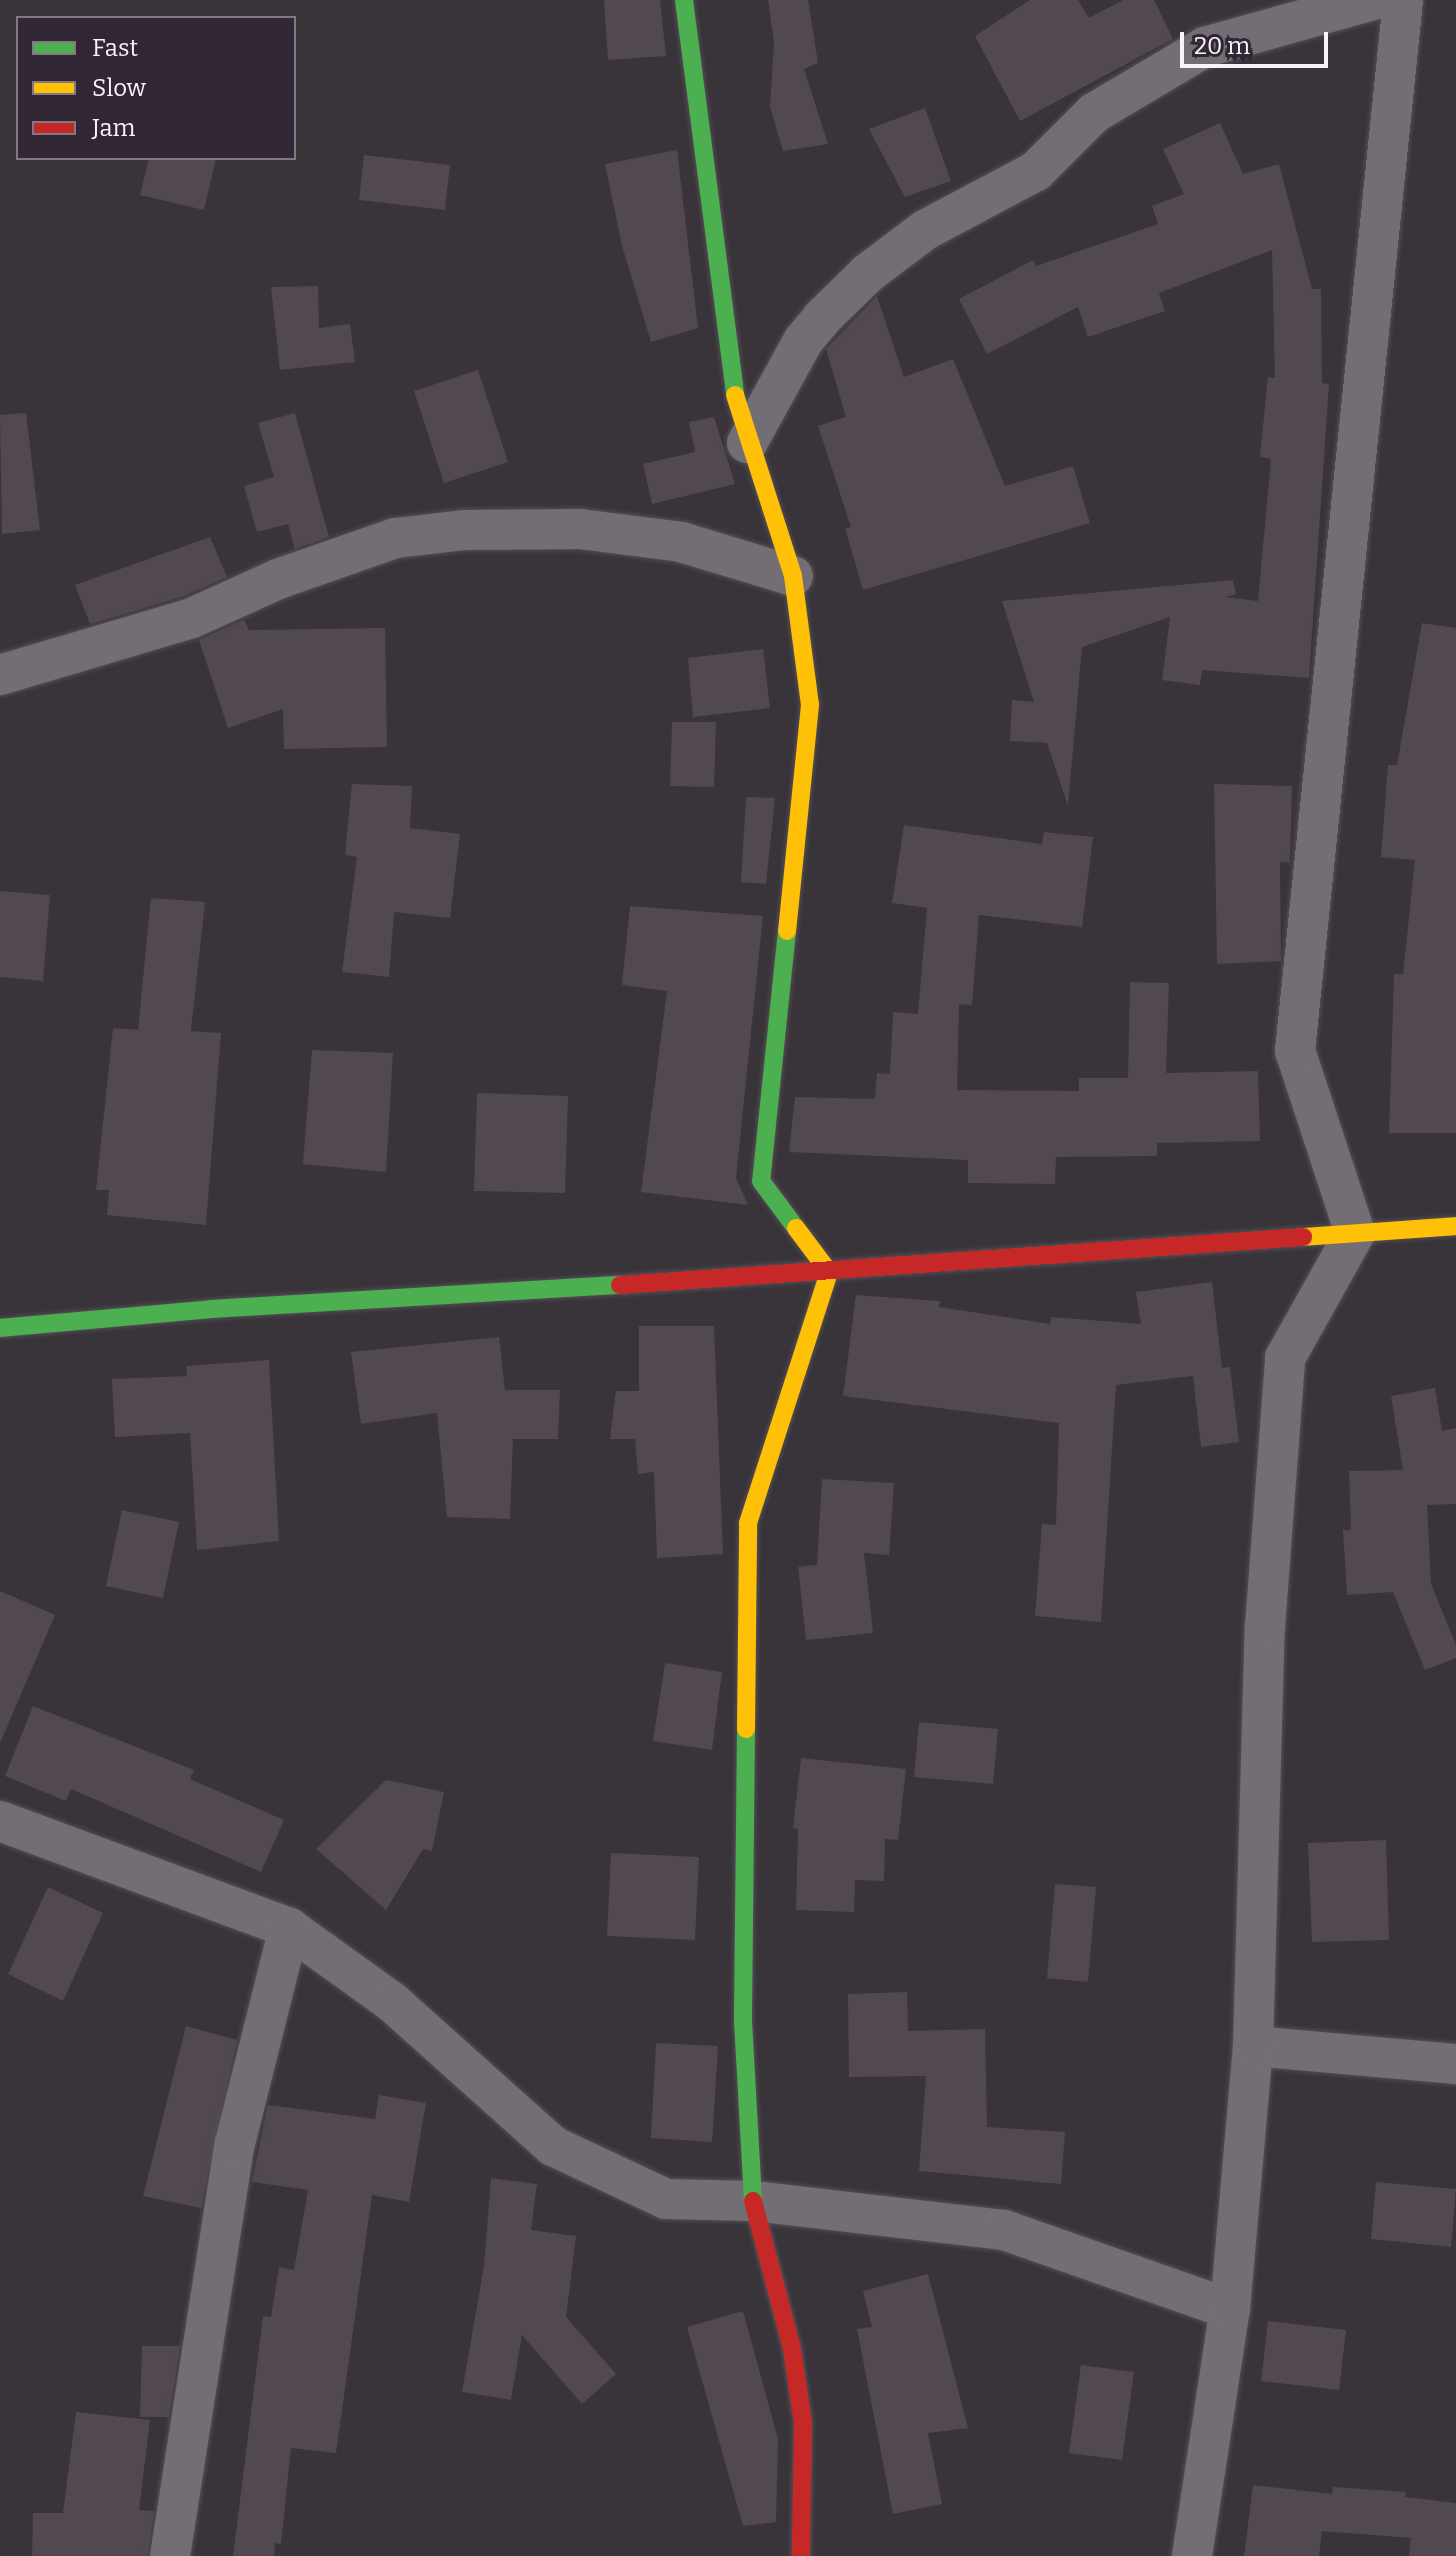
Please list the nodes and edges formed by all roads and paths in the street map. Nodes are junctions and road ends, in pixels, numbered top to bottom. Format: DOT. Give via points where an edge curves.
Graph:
graph roads {
  1 [pos="684,0"];
  2 [pos="1373,0"];
  3 [pos="1403,0"];
  4 [pos="747,443"];
  5 [pos="793,576"];
  6 [pos="0,675"];
  7 [pos="1456,1226"];
  8 [pos="1355,1233"];
  9 [pos="829,1272"];
  10 [pos="0,1328"];
  11 [pos="0,1821"];
  12 [pos="289,1928"];
  13 [pos="1253,2046"];
  14 [pos="1456,2064"];
  15 [pos="753,2201"];
  16 [pos="1230,2309"];
  17 [pos="170,2556"];
  18 [pos="801,2556"];
  19 [pos="1192,2556"];
  1 -- 4 [label="street" via="729,373"];
  2 -- 4 [label="street" via="1205,47 1094,113 1036,171 925,230 868,273 803,341"];
  3 -- 8 [label="street" via="1295,1051"];
  4 -- 5 [label="street"];
  5 -- 6 [label="street" via="681,542 580,529 464,530 395,538 278,579 192,618"];
  5 -- 9 [label="street" via="810,705 761,1181"];
  7 -- 8 [label="street"];
  8 -- 9 [label="street"];
  8 -- 13 [label="street" via="1285,1358 1265,1627"];
  9 -- 10 [label="street" via="211,1309"];
  9 -- 15 [label="street" via="748,1523 743,2021 744,2113"];
  11 -- 12 [label="street"];
  12 -- 15 [label="street" via="392,2002 553,2146 666,2199"];
  12 -- 17 [label="street" via="232,2157"];
  13 -- 14 [label="street"];
  13 -- 16 [label="street"];
  15 -- 16 [label="street" via="1004,2230"];
  15 -- 18 [label="street" via="786,2324 803,2423"];
  16 -- 19 [label="street"];
}
